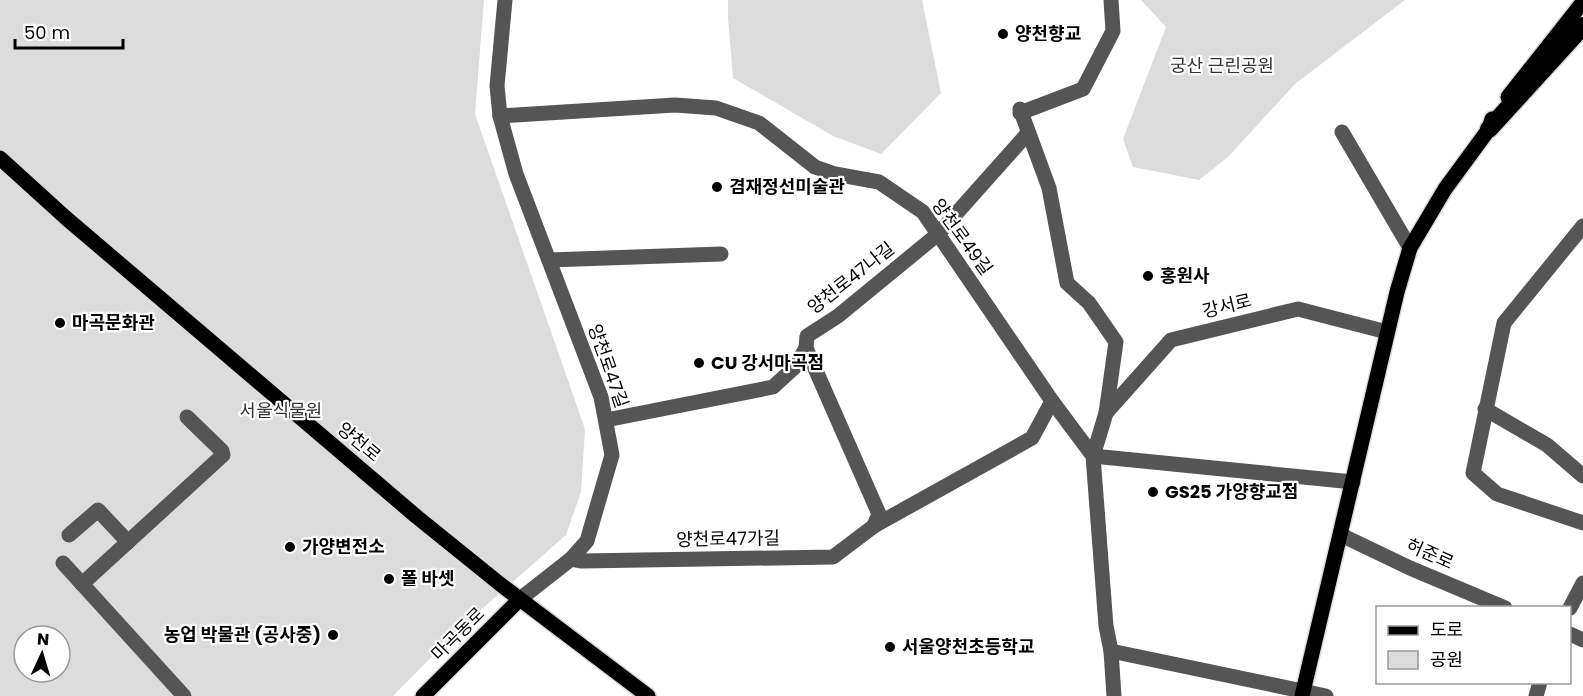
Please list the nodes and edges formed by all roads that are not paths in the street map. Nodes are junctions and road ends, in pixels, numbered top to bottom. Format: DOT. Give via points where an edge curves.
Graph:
graph roads {
  1 [pos="505,0"];
  2 [pos="1111,0"];
  3 [pos="1583,2"];
  4 [pos="1583,26"];
  5 [pos="1583,38"];
  6 [pos="500,116"];
  7 [pos="1490,129"];
  8 [pos="1028,132"];
  9 [pos="1342,132"];
  10 [pos="0,158"];
  11 [pos="1583,226"];
  12 [pos="938,234"];
  13 [pos="1410,248"];
  14 [pos="722,254"];
  15 [pos="549,260"];
  16 [pos="1387,332"];
  17 [pos="806,348"];
  18 [pos="1052,401"];
  19 [pos="1485,410"];
  20 [pos="1106,413"];
  21 [pos="187,417"];
  22 [pos="606,420"];
  23 [pos="1093,456"];
  24 [pos="1583,476"];
  25 [pos="1353,482"];
  26 [pos="1583,523"];
  27 [pos="874,526"];
  28 [pos="69,535"];
  29 [pos="1341,535"];
  30 [pos="128,542"];
  31 [pos="571,559"];
  32 [pos="63,563"];
  33 [pos="1583,583"];
  34 [pos="82,584"];
  35 [pos="520,599"];
  36 [pos="1500,606"];
  37 [pos="1570,606"];
  38 [pos="1111,651"];
  39 [pos="1302,694"];
  40 [pos="184,696"];
  41 [pos="423,696"];
  42 [pos="648,696"];
  43 [pos="1114,696"];
  44 [pos="1326,696"];
  1 -- 6 [label="street, 양천로47길" via="497,86"];
  2 -- 8 [label="street" via="1113,31 1083,89 1020,111"];
  3 -- 7 [label="main road" via="1493,115"];
  4 -- 7 [label="highway"];
  5 -- 7 [label="main road" via="1510,119"];
  6 -- 12 [label="street, 양천로49길" via="675,105 716,108 759,123 815,167 879,182 923,212"];
  6 -- 15 [label="street, 양천로47길" via="516,174"];
  7 -- 13 [label="main road" via="1445,189"];
  8 -- 12 [label="street, 양천로47나길"];
  8 -- 20 [label="street" via="1049,188 1067,283 1089,303 1116,342"];
  9 -- 13 [label="street"];
  10 -- 35 [label="main road, 양천로" via="417,518"];
  11 -- 19 [label="street" via="1504,323"];
  12 -- 17 [label="street, 양천로47나길" via="838,316 807,336"];
  12 -- 18 [label="street, 양천로49길"];
  13 -- 16 [label="main road"];
  14 -- 15 [label="street"];
  15 -- 22 [label="street, 양천로47길" via="601,397"];
  16 -- 20 [label="street, 강서로" via="1298,309 1171,340"];
  16 -- 25 [label="main road"];
  17 -- 22 [label="street, 양천로47나길" via="796,366 773,387"];
  17 -- 27 [label="street" via="879,514"];
  18 -- 23 [label="street, 양천로49길"];
  18 -- 27 [label="street, 양천로47가길" via="1032,438"];
  19 -- 24 [label="street" via="1547,445"];
  19 -- 26 [label="street" via="1473,473 1497,494"];
  20 -- 23 [label="street"];
  21 -- 30 [label="street" via="223,455"];
  22 -- 31 [label="street, 양천로47길" via="612,455 587,541"];
  23 -- 25 [label="street"];
  23 -- 38 [label="street"];
  25 -- 29 [label="main road"];
  27 -- 31 [label="street, 양천로47가길" via="833,557"];
  28 -- 30 [label="street" via="98,510"];
  29 -- 36 [label="street, 허준로"];
  29 -- 39 [label="main road"];
  30 -- 34 [label="street"];
  31 -- 35 [label="street, 양천로47길"];
  32 -- 34 [label="street"];
  33 -- 37 [label="street"];
  34 -- 40 [label="street"];
  35 -- 41 [label="main road, 마곡동로"];
  35 -- 42 [label="main road, 양천로"];
  38 -- 39 [label="street"];
  38 -- 43 [label="street"];
  39 -- 44 [label="street"];
}
